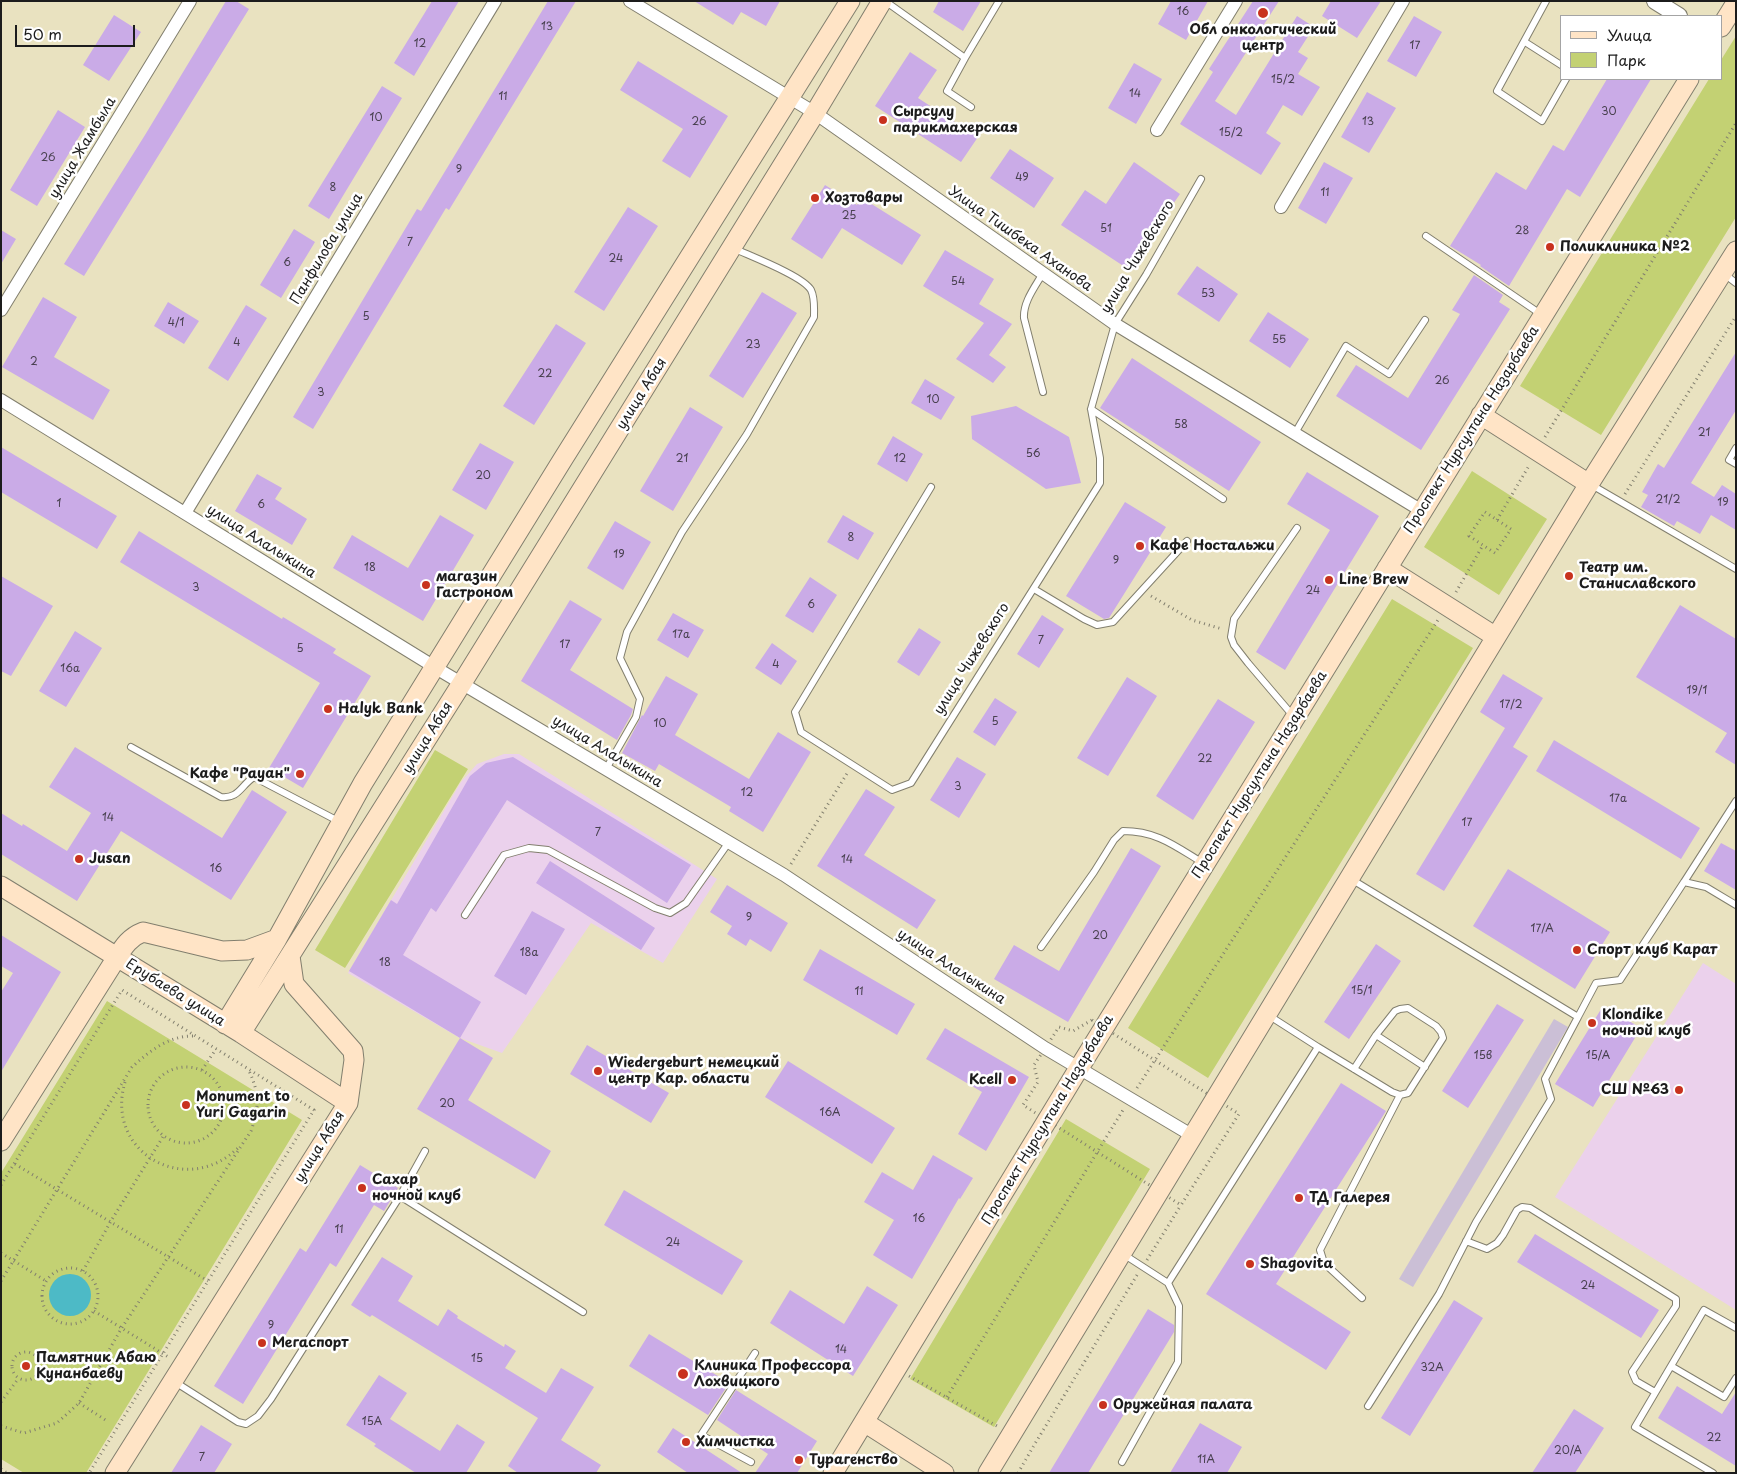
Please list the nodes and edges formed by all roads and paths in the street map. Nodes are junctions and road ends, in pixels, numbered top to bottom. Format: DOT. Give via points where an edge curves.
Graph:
graph roads {
  1 [pos="190,1"];
  2 [pos="495,1"];
  3 [pos="630,1"];
  4 [pos="850,1"];
  5 [pos="883,1"];
  6 [pos="999,1"];
  7 [pos="1236,1"];
  8 [pos="1403,1"];
  9 [pos="1546,1"];
  10 [pos="1655,1"];
  11 [pos="1736,3"];
  12 [pos="1677,15"];
  13 [pos="1722,25"];
  14 [pos="1525,42"];
  15 [pos="964,58"];
  16 [pos="1560,64"];
  17 [pos="1565,80"];
  18 [pos="1688,80"];
  19 [pos="789,97"];
  20 [pos="971,107"];
  21 [pos="815,113"];
  22 [pos="1736,123"];
  23 [pos="1157,130"];
  24 [pos="1201,179"];
  25 [pos="1281,207"];
  26 [pos="1426,236"];
  27 [pos="732,247"];
  28 [pos="1736,251"];
  29 [pos="1043,273"];
  30 [pos="1729,278"];
  31 [pos="1,310"];
  32 [pos="1542,316"];
  33 [pos="1736,316"];
  34 [pos="1425,320"];
  35 [pos="1115,324"];
  36 [pos="1043,392"];
  37 [pos="1,400"];
  38 [pos="1091,409"];
  39 [pos="1482,415"];
  40 [pos="1295,433"];
  41 [pos="1736,448"];
  42 [pos="1538,451"];
  43 [pos="1736,464"];
  44 [pos="1589,484"];
  45 [pos="931,487"];
  46 [pos="1222,499"];
  47 [pos="1620,502"];
  48 [pos="1422,511"];
  49 [pos="185,513"];
  50 [pos="1497,520"];
  51 [pos="1297,528"];
  52 [pos="1187,541"];
  53 [pos="1483,546"];
  54 [pos="1387,568"];
  55 [pos="1736,569"];
  56 [pos="1034,588"];
  57 [pos="1141,591"];
  58 [pos="1447,607"];
  59 [pos="1232,632"];
  60 [pos="1496,637"];
  61 [pos="435,667"];
  62 [pos="462,683"];
  63 [pos="1295,718"];
  64 [pos="131,747"];
  65 [pos="853,765"];
  66 [pos="606,768"];
  67 [pos="1736,801"];
  68 [pos="341,822"];
  69 [pos="729,842"];
  70 [pos="1205,864"];
  71 [pos="784,875"];
  72 [pos="1350,878"];
  73 [pos="1684,882"];
  74 [pos="1,886"];
  75 [pos="1736,905"];
  76 [pos="465,915"];
  77 [pos="277,939"];
  78 [pos="1042,947"];
  79 [pos="290,956"];
  80 [pos="117,957"];
  81 [pos="1267,1014"];
  82 [pos="1578,1017"];
  83 [pos="233,1029"];
  84 [pos="1376,1035"];
  85 [pos="193,1036"];
  86 [pos="1318,1047"];
  87 [pos="216,1050"];
  88 [pos="1425,1067"];
  89 [pos="1079,1068"];
  90 [pos="1354,1069"];
  91 [pos="202,1070"];
  92 [pos="248,1070"];
  93 [pos="126,1076"];
  94 [pos="1400,1095"];
  95 [pos="1130,1099"];
  96 [pos="348,1103"];
  97 [pos="164,1136"];
  98 [pos="1193,1136"];
  99 [pos="245,1140"];
  100 [pos="1,1141"];
  101 [pos="425,1151"];
  102 [pos="150,1157"];
  103 [pos="15,1164"];
  104 [pos="1,1185"];
  105 [pos="56,1189"];
  106 [pos="400,1196"];
  107 [pos="1181,1205"];
  108 [pos="111,1221"];
  109 [pos="1466,1241"];
  110 [pos="1,1253"];
  111 [pos="1122,1253"];
  112 [pos="169,1256"];
  113 [pos="14,1260"];
  114 [pos="1143,1267"];
  115 [pos="83,1271"];
  116 [pos="1,1281"];
  117 [pos="46,1281"];
  118 [pos="208,1281"];
  119 [pos="1168,1283"];
  120 [pos="1362,1298"];
  121 [pos="94,1311"];
  122 [pos="583,1312"];
  123 [pos="1736,1328"];
  124 [pos="121,1329"];
  125 [pos="755,1353"];
  126 [pos="163,1354"];
  127 [pos="1671,1366"];
  128 [pos="896,1368"];
  129 [pos="177,1372"];
  130 [pos="18,1378"];
  131 [pos="1736,1378"];
  132 [pos="1655,1392"];
  133 [pos="947,1397"];
  134 [pos="1,1402"];
  135 [pos="79,1403"];
  136 [pos="1368,1406"];
  137 [pos="107,1421"];
  138 [pos="864,1422"];
  139 [pos="1,1426"];
  140 [pos="1012,1435"];
  141 [pos="1032,1447"];
  142 [pos="751,1462"];
  143 [pos="1122,1462"];
  144 [pos="1,1469"];
  145 [pos="7,1473"];
  146 [pos="89,1473"];
  147 [pos="115,1473"];
  148 [pos="833,1473"];
  149 [pos="944,1473"];
  150 [pos="988,1473"];
  151 [pos="1018,1473"];
  152 [pos="1712,1473"];
  1 -- 31 [label="street, улица Жамбыла"];
  2 -- 49 [label="street, Панфилова улица"];
  3 -- 19 [label="street, Улица Тишбека Аханова"];
  4 -- 19 [label="main road"];
  5 -- 15 [label="lane"];
  5 -- 21 [label="main road, улица Абая"];
  6 -- 15 [label="lane"];
  7 -- 23 [label="street"];
  8 -- 25 [label="street"];
  9 -- 14 [label="lane"];
  10 -- 12 [label="street"];
  11 -- 13 [label="main road"];
  14 -- 16 [label="lane"];
  14 -- 17 [label="lane" via="1497,91 1542,121"];
  15 -- 20 [label="lane" via="947,91"];
  18 -- 32 [label="main road, Проспект Нурсултана Назарбаева"];
  19 -- 21 [label="street, Улица Тишбека Аханова"];
  19 -- 61 [label="main road"];
  21 -- 27 [label="main road, улица Абая"];
  21 -- 29 [label="street, Улица Тишбека Аханова"];
  22 -- 42 [label="path"];
  24 -- 35 [label="lane, улица Чижевского"];
  26 -- 32 [label="lane"];
  27 -- 62 [label="main road, улица Абая"];
  27 -- 66 [label="lane" via="802,280 811,290 814,317 748,434 682,532 627,632 620,658 640,699 636,717"];
  28 -- 30 [label="main road"];
  29 -- 35 [label="street, Улица Тишбека Аханова"];
  29 -- 36 [label="lane" via="1024,310"];
  30 -- 44 [label="main road"];
  32 -- 39 [label="main road, Проспект Нурсултана Назарбаева"];
  33 -- 47 [label="path"];
  34 -- 40 [label="lane" via="1389,374 1346,346"];
  35 -- 38 [label="lane, улица Чижевского"];
  35 -- 40 [label="street, Улица Тишбека Аханова"];
  37 -- 49 [label="street, улица Алалыкина"];
  38 -- 46 [label="lane"];
  38 -- 56 [label="lane, улица Чижевского" via="1100,458 1100,483"];
  39 -- 42 [label="main road"];
  39 -- 48 [label="main road, Проспект Нурсултана Назарбаева"];
  40 -- 48 [label="street, Улица Тишбека Аханова"];
  41 -- 43 [label="lane" via="1729,460"];
  42 -- 44 [label="main road"];
  42 -- 50 [label="path"];
  44 -- 47 [label="lane"];
  44 -- 60 [label="main road"];
  45 -- 65 [label="lane, улица Чижевского" via="795,712 801,732"];
  47 -- 55 [label="lane"];
  48 -- 54 [label="main road, Проспект Нурсултана Назарбаева"];
  49 -- 61 [label="street, улица Алалыкина"];
  50 -- 53 [label="path" via="1511,529 1495,553"];
  50 -- 53 [label="path" via="1485,512 1469,536"];
  51 -- 59 [label="lane" via="1234,619"];
  52 -- 57 [label="lane"];
  53 -- 58 [label="path"];
  54 -- 58 [label="main road"];
  54 -- 63 [label="main road, Проспект Нурсултана Назарбаева"];
  56 -- 57 [label="lane" via="1097,625 1113,622"];
  56 -- 65 [label="lane, улица Чижевского" via="911,783 892,790"];
  57 -- 59 [label="path" via="1192,620"];
  58 -- 60 [label="main road"];
  58 -- 95 [label="path"];
  59 -- 63 [label="lane" via="1234,645"];
  60 -- 72 [label="main road"];
  61 -- 62 [label="street, улица Алалыкина"];
  61 -- 68 [label="main road"];
  62 -- 66 [label="street, улица Алалыкина"];
  62 -- 79 [label="main road, улица Абая"];
  63 -- 70 [label="main road, Проспект Нурсултана Назарбаева"];
  64 -- 68 [label="lane" via="221,797 229,798 238,793 254,777"];
  65 -- 71 [label="path"];
  66 -- 69 [label="street, улица Алалыкина"];
  67 -- 73 [label="lane"];
  68 -- 77 [label="main road"];
  69 -- 71 [label="street, улица Алалыкина"];
  69 -- 76 [label="lane" via="686,903 670,913 548,850 530,848 504,855"];
  70 -- 78 [label="lane" via="1157,835 1123,831"];
  70 -- 89 [label="main road, Проспект Нурсултана Назарбаева"];
  71 -- 89 [label="street, улица Алалыкина"];
  72 -- 81 [label="main road"];
  72 -- 82 [label="lane"];
  73 -- 75 [label="lane" via="1706,887"];
  73 -- 82 [label="lane" via="1620,980 1596,983"];
  74 -- 80 [label="main road, Ерубаева улица"];
  77 -- 80 [label="main road" via="247,950 222,951 143,932 129,940"];
  77 -- 83 [label="main road"];
  79 -- 83 [label="main road"];
  79 -- 96 [label="main road, улица Абая" via="294,984 352,1051 354,1060"];
  80 -- 83 [label="main road, Ерубаева улица"];
  80 -- 100 [label="main road"];
  81 -- 86 [label="lane"];
  81 -- 98 [label="main road"];
  82 -- 109 [label="lane" via="1545,1079 1551,1099"];
  83 -- 96 [label="main road, Ерубаева улица"];
  84 -- 88 [label="lane"];
  84 -- 88 [label="lane" via="1400,1008 1408,1008 1436,1026 1442,1038"];
  84 -- 90 [label="lane"];
  85 -- 87 [label="path"];
  85 -- 93 [label="path" via="182,1036 151,1049"];
  85 -- 103 [label="path" via="122,990"];
  86 -- 90 [label="lane"];
  86 -- 119 [label="lane"];
  87 -- 91 [label="path"];
  87 -- 92 [label="path"];
  88 -- 94 [label="lane" via="1408,1093"];
  89 -- 95 [label="street, улица Алалыкина"];
  89 -- 128 [label="main road, Проспект Нурсултана Назарбаева"];
  90 -- 94 [label="lane"];
  91 -- 97 [label="path" via="186,1067 171,1070 158,1079 150,1093 148,1109 153,1124"];
  91 -- 97 [label="path" via="215,1079 223,1093 224,1109 219,1124 209,1136 194,1142 178,1142"];
  92 -- 99 [label="path" via="257,1095 258,1112"];
  92 -- 118 [label="path" via="314,1110"];
  93 -- 102 [label="path" via="121,1100 124,1123 134,1143"];
  93 -- 105 [label="path"];
  94 -- 120 [label="lane" via="1320,1250 1324,1263"];
  95 -- 98 [label="street, улица Алалыкина"];
  95 -- 133 [label="path"];
  96 -- 129 [label="main road, улица Абая"];
  97 -- 102 [label="path"];
  98 -- 111 [label="main road"];
  99 -- 102 [label="path" via="223,1160 194,1169 169,1168"];
  99 -- 112 [label="path"];
  101 -- 106 [label="lane"];
  102 -- 108 [label="path"];
  103 -- 104 [label="path"];
  103 -- 105 [label="path"];
  105 -- 108 [label="path"];
  105 -- 113 [label="path"];
  106 -- 122 [label="lane"];
  106 -- 129 [label="lane" via="258,1416 246,1424 238,1422"];
  107 -- 114 [label="path"];
  108 -- 112 [label="path"];
  108 -- 115 [label="path"];
  109 -- 132 [label="lane" via="1487,1249 1504,1235 1517,1210 1530,1208 1676,1298 1676,1306 1632,1372 1636,1381"];
  109 -- 136 [label="lane" via="1439,1294"];
  110 -- 113 [label="path"];
  111 -- 114 [label="lane"];
  111 -- 140 [label="main road"];
  112 -- 118 [label="path"];
  112 -- 124 [label="path"];
  113 -- 116 [label="path"];
  113 -- 117 [label="path"];
  114 -- 119 [label="lane"];
  114 -- 141 [label="path"];
  115 -- 117 [label="path" via="69,1267 60,1269"];
  115 -- 121 [label="path" via="94,1279 98,1288 99,1297"];
  117 -- 121 [label="path" via="42,1299 50,1316 66,1324 76,1324"];
  118 -- 126 [label="path"];
  119 -- 143 [label="lane" via="1180,1306 1178,1362"];
  121 -- 124 [label="path"];
  123 -- 127 [label="lane" via="1704,1310"];
  124 -- 126 [label="path"];
  124 -- 135 [label="path"];
  125 -- 142 [label="lane" via="701,1435"];
  126 -- 129 [label="path"];
  126 -- 146 [label="path"];
  127 -- 131 [label="lane" via="1724,1397"];
  127 -- 132 [label="lane"];
  128 -- 133 [label="path"];
  128 -- 138 [label="main road, Проспект Нурсултана Назарбаева"];
  129 -- 147 [label="main road, улица Абая"];
  130 -- 130 [label="path" via="32,1380 38,1373 40,1364 36,1355 27,1352 14,1358 11,1366"];
  130 -- 134 [label="path"];
  132 -- 152 [label="lane" via="1635,1427"];
  133 -- 140 [label="path"];
  135 -- 137 [label="path"];
  135 -- 139 [label="path" via="56,1423 24,1433"];
  138 -- 148 [label="main road, Проспект Нурсултана Назарбаева"];
  138 -- 149 [label="main road"];
  140 -- 141 [label="path"];
  140 -- 150 [label="main road"];
  141 -- 151 [label="path"];
  144 -- 145 [label="path"];
}
